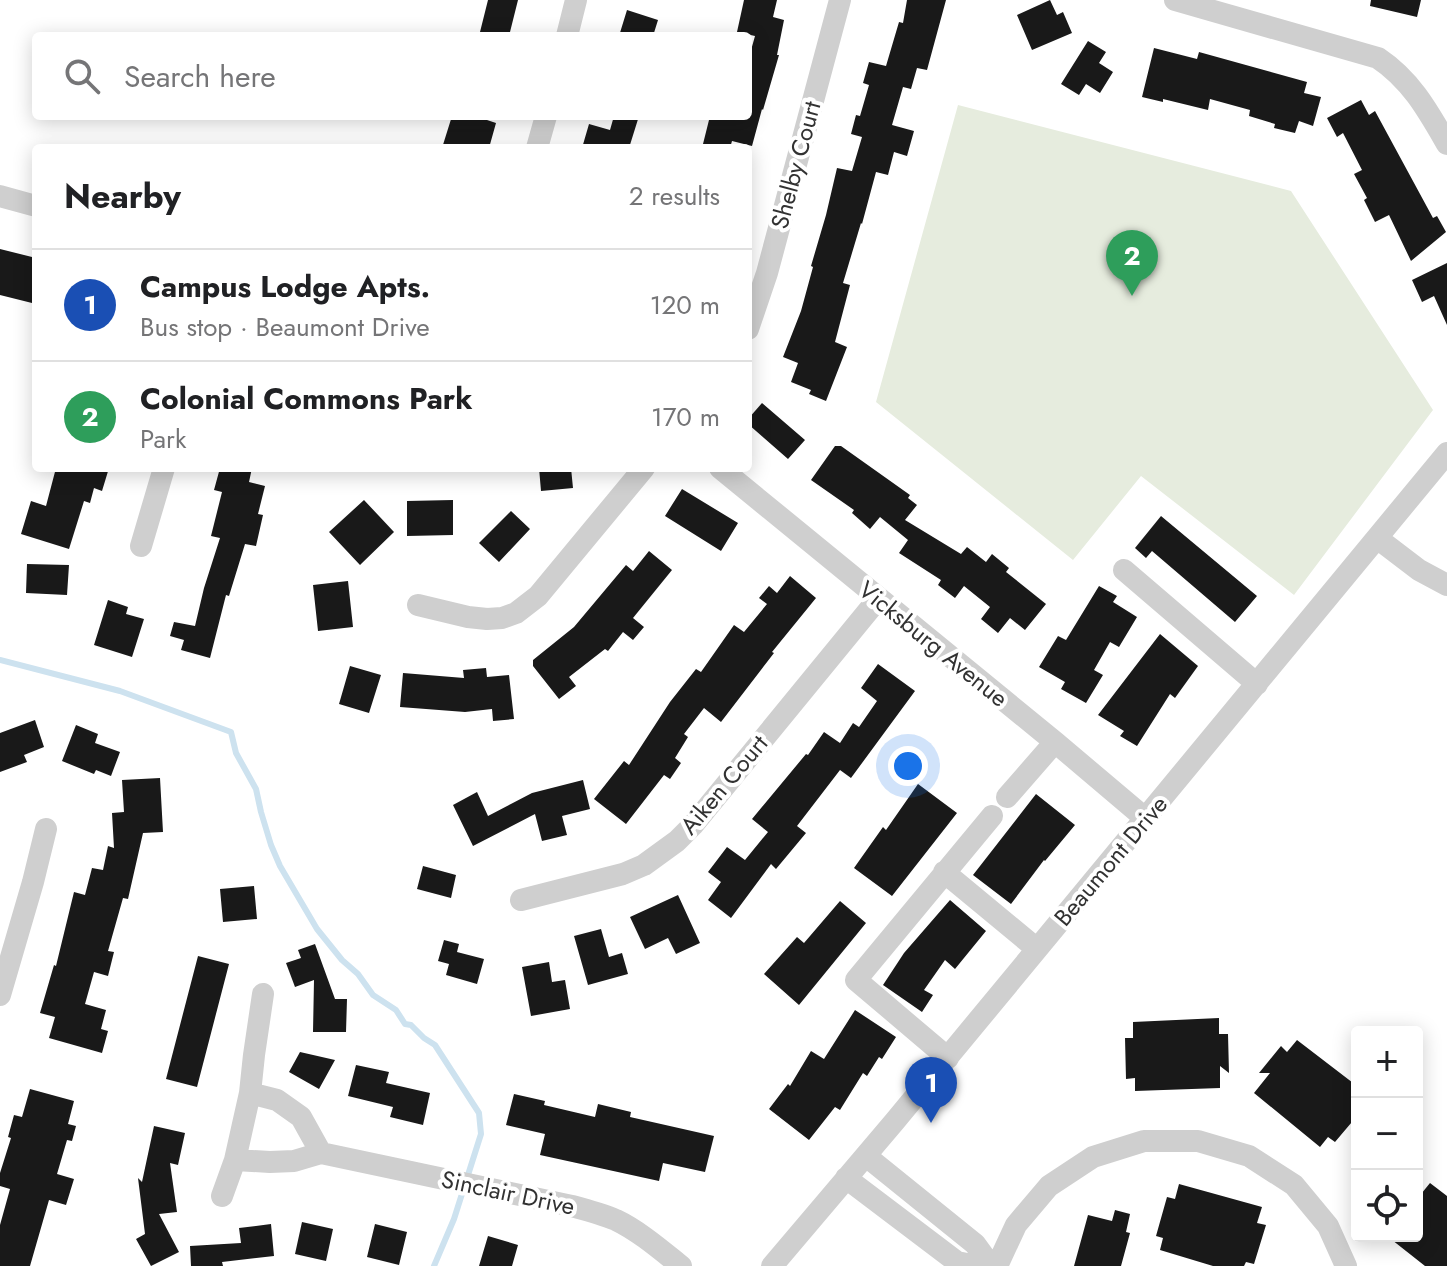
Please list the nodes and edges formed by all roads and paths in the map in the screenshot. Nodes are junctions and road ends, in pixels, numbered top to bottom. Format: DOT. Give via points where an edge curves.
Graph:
graph roads {
  1 [pos="576,0"];
  2 [pos="840,0"];
  3 [pos="1175,0"];
  4 [pos="568,32"];
  5 [pos="545,120"];
  6 [pos="538,144"];
  7 [pos="1447,144"];
  8 [pos="0,196"];
  9 [pos="32,205"];
  10 [pos="752,317"];
  11 [pos="1447,453"];
  12 [pos="163,472"];
  13 [pos="641,472"];
  14 [pos="725,472"];
  15 [pos="1377,538"];
  16 [pos="141,546"];
  17 [pos="1124,570"];
  18 [pos="1447,585"];
  19 [pos="878,599"];
  20 [pos="418,605"];
  21 [pos="1257,684"];
  22 [pos="1055,742"];
  23 [pos="1007,797"];
  24 [pos="992,816"];
  25 [pos="1146,819"];
  26 [pos="46,829"];
  27 [pos="944,872"];
  28 [pos="521,900"];
  29 [pos="1037,949"];
  30 [pos="263,994"];
  31 [pos="0,995"];
  32 [pos="948,1058"];
  33 [pos="250,1093"];
  34 [pos="321,1153"];
  35 [pos="866,1156"];
  36 [pos="235,1160"];
  37 [pos="846,1178"];
  38 [pos="222,1196"];
  39 [pos="891,1211"];
  40 [pos="681,1266"];
  41 [pos="772,1266"];
  42 [pos="944,1266"];
  43 [pos="976,1266"];
  44 [pos="994,1266"];
  45 [pos="1346,1266"];
  1 -- 4 [label="street"];
  2 -- 10 [label="street, Shelby Court"];
  3 -- 7 [label="street" via="1378,58 1404,77"];
  5 -- 6 [label="street"];
  8 -- 9 [label="street"];
  11 -- 15 [label="street, Beaumont Drive"];
  12 -- 16 [label="street"];
  13 -- 20 [label="street" via="538,596 516,613 487,619"];
  14 -- 19 [label="street, Vicksburg Avenue"];
  15 -- 18 [label="street"];
  15 -- 21 [label="street, Beaumont Drive"];
  17 -- 21 [label="street"];
  19 -- 22 [label="street, Vicksburg Avenue"];
  19 -- 28 [label="street, Aiken Court" via="677,841 623,874"];
  21 -- 25 [label="street, Beaumont Drive"];
  22 -- 23 [label="street"];
  22 -- 25 [label="street, Vicksburg Avenue"];
  24 -- 27 [label="street"];
  25 -- 29 [label="street, Beaumont Drive"];
  26 -- 31 [label="street"];
  27 -- 29 [label="street"];
  27 -- 32 [label="street" via="856,980"];
  29 -- 32 [label="street, Beaumont Drive"];
  30 -- 33 [label="street"];
  32 -- 35 [label="street, Beaumont Drive"];
  33 -- 34 [label="street" via="277,1100 301,1117"];
  33 -- 36 [label="street"];
  34 -- 36 [label="street, Sinclair Drive" via="294,1161"];
  34 -- 40 [label="street, Sinclair Drive" via="572,1206 617,1221"];
  35 -- 37 [label="street, Beaumont Drive"];
  35 -- 44 [label="street" via="975,1244"];
  36 -- 38 [label="street"];
  37 -- 39 [label="street"];
  37 -- 41 [label="street, Beaumont Drive"];
  39 -- 42 [label="street" via="902,1232"];
  39 -- 43 [label="street" via="957,1262"];
  44 -- 45 [label="street" via="1016,1225 1049,1186 1093,1157 1144,1141 1198,1141 1249,1156 1294,1185 1328,1226"];
}
